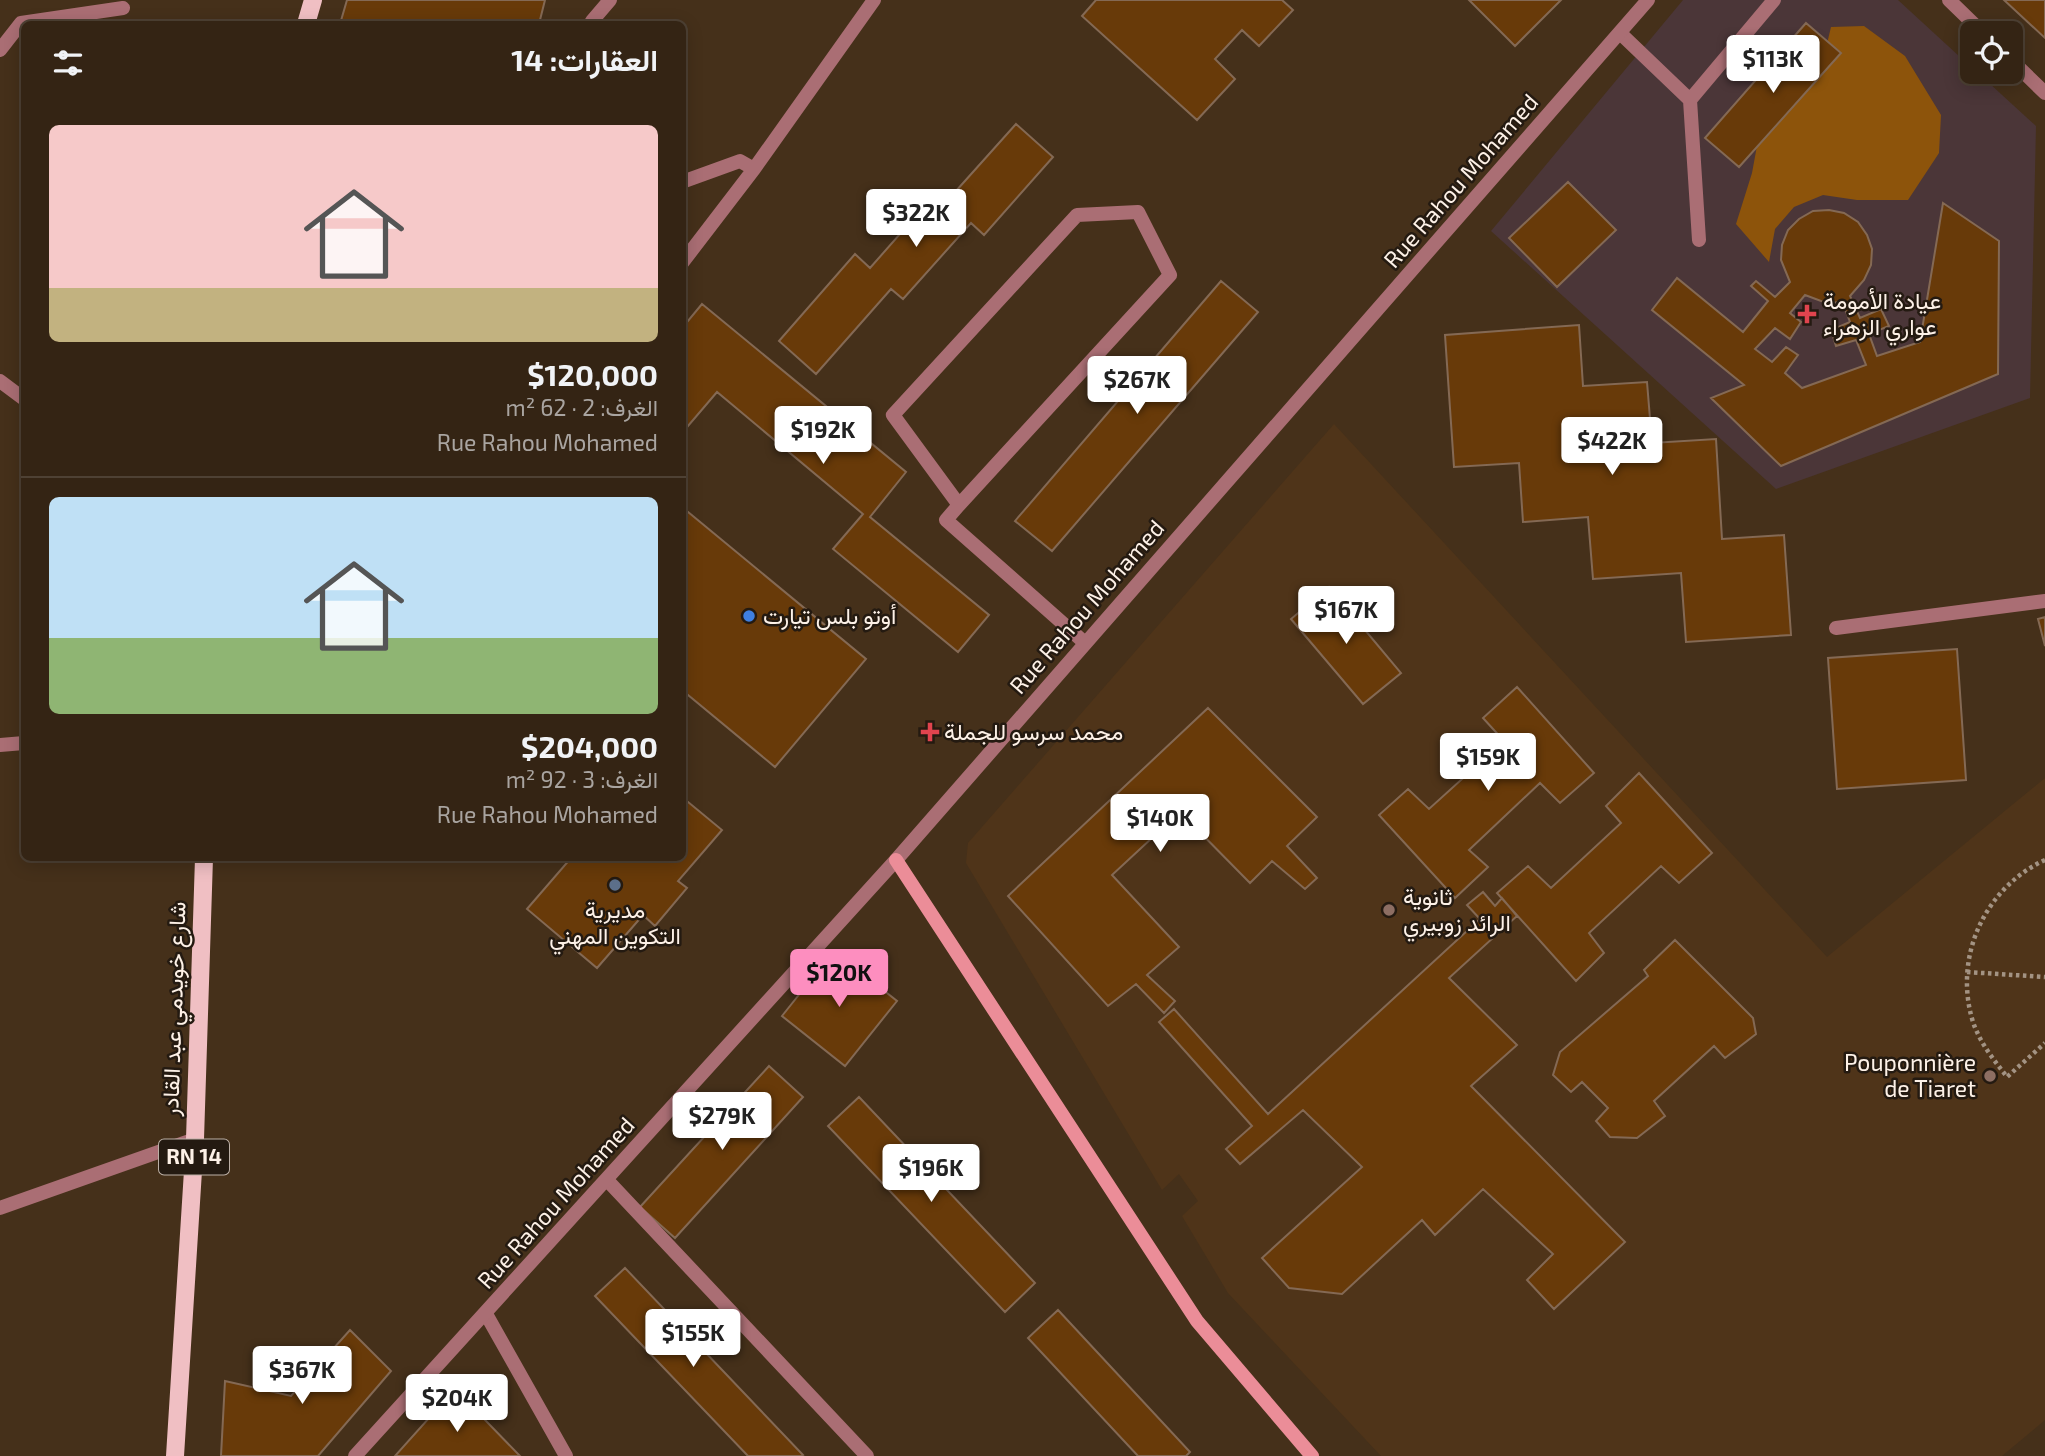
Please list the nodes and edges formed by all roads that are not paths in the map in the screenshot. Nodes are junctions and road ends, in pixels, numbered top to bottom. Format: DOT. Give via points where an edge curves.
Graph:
graph roads {
  1 [pos="313,0"];
  2 [pos="610,0"];
  3 [pos="874,0"];
  4 [pos="1648,0"];
  5 [pos="1774,0"];
  6 [pos="1949,0"];
  7 [pos="123,8"];
  8 [pos="35,21"];
  9 [pos="307,21"];
  10 [pos="592,21"];
  11 [pos="1971,21"];
  12 [pos="21,23"];
  13 [pos="1620,33"];
  14 [pos="0,50"];
  15 [pos="2023,72"];
  16 [pos="2045,93"];
  17 [pos="1690,100"];
  18 [pos="754,169"];
  19 [pos="686,181"];
  20 [pos="1699,240"];
  21 [pos="686,258"];
  22 [pos="0,381"];
  23 [pos="21,397"];
  24 [pos="959,505"];
  25 [pos="2045,601"];
  26 [pos="1836,628"];
  27 [pos="1086,643"];
  28 [pos="21,743"];
  29 [pos="0,745"];
  30 [pos="897,860"];
  31 [pos="204,861"];
  32 [pos="195,1139"];
  33 [pos="607,1180"];
  34 [pos="0,1208"];
  35 [pos="486,1314"];
  36 [pos="175,1456"];
  37 [pos="355,1456"];
  38 [pos="566,1456"];
  39 [pos="867,1456"];
  40 [pos="1312,1456"];
  1 -- 9 [label="main road"];
  2 -- 10 [label="street"];
  3 -- 18 [label="street"];
  4 -- 13 [label="street, Rue Rahou Mohamed"];
  5 -- 17 [label="street"];
  6 -- 11 [label="street"];
  7 -- 8 [label="street"];
  12 -- 14 [label="street"];
  13 -- 17 [label="street"];
  13 -- 27 [label="street, Rue Rahou Mohamed"];
  15 -- 16 [label="street"];
  17 -- 20 [label="street"];
  18 -- 19 [label="street" via="740,161"];
  18 -- 21 [label="street"];
  22 -- 23 [label="street"];
  24 -- 24 [label="street" via="1170,275 1138,212 1077,215 892,415"];
  24 -- 27 [label="street" via="946,520"];
  25 -- 26 [label="street"];
  27 -- 30 [label="street, Rue Rahou Mohamed"];
  28 -- 29 [label="street"];
  30 -- 33 [label="street, Rue Rahou Mohamed"];
  30 -- 40 [label="main road" via="1197,1321"];
  31 -- 32 [label="main road, شارع خويدمي عبد القادر / RN 14"];
  32 -- 34 [label="street"];
  32 -- 36 [label="main road, شارع خويدمي عبد القادر / RN 14"];
  33 -- 35 [label="street, Rue Rahou Mohamed"];
  33 -- 39 [label="street"];
  35 -- 37 [label="street, Rue Rahou Mohamed"];
  35 -- 38 [label="street"];
}
